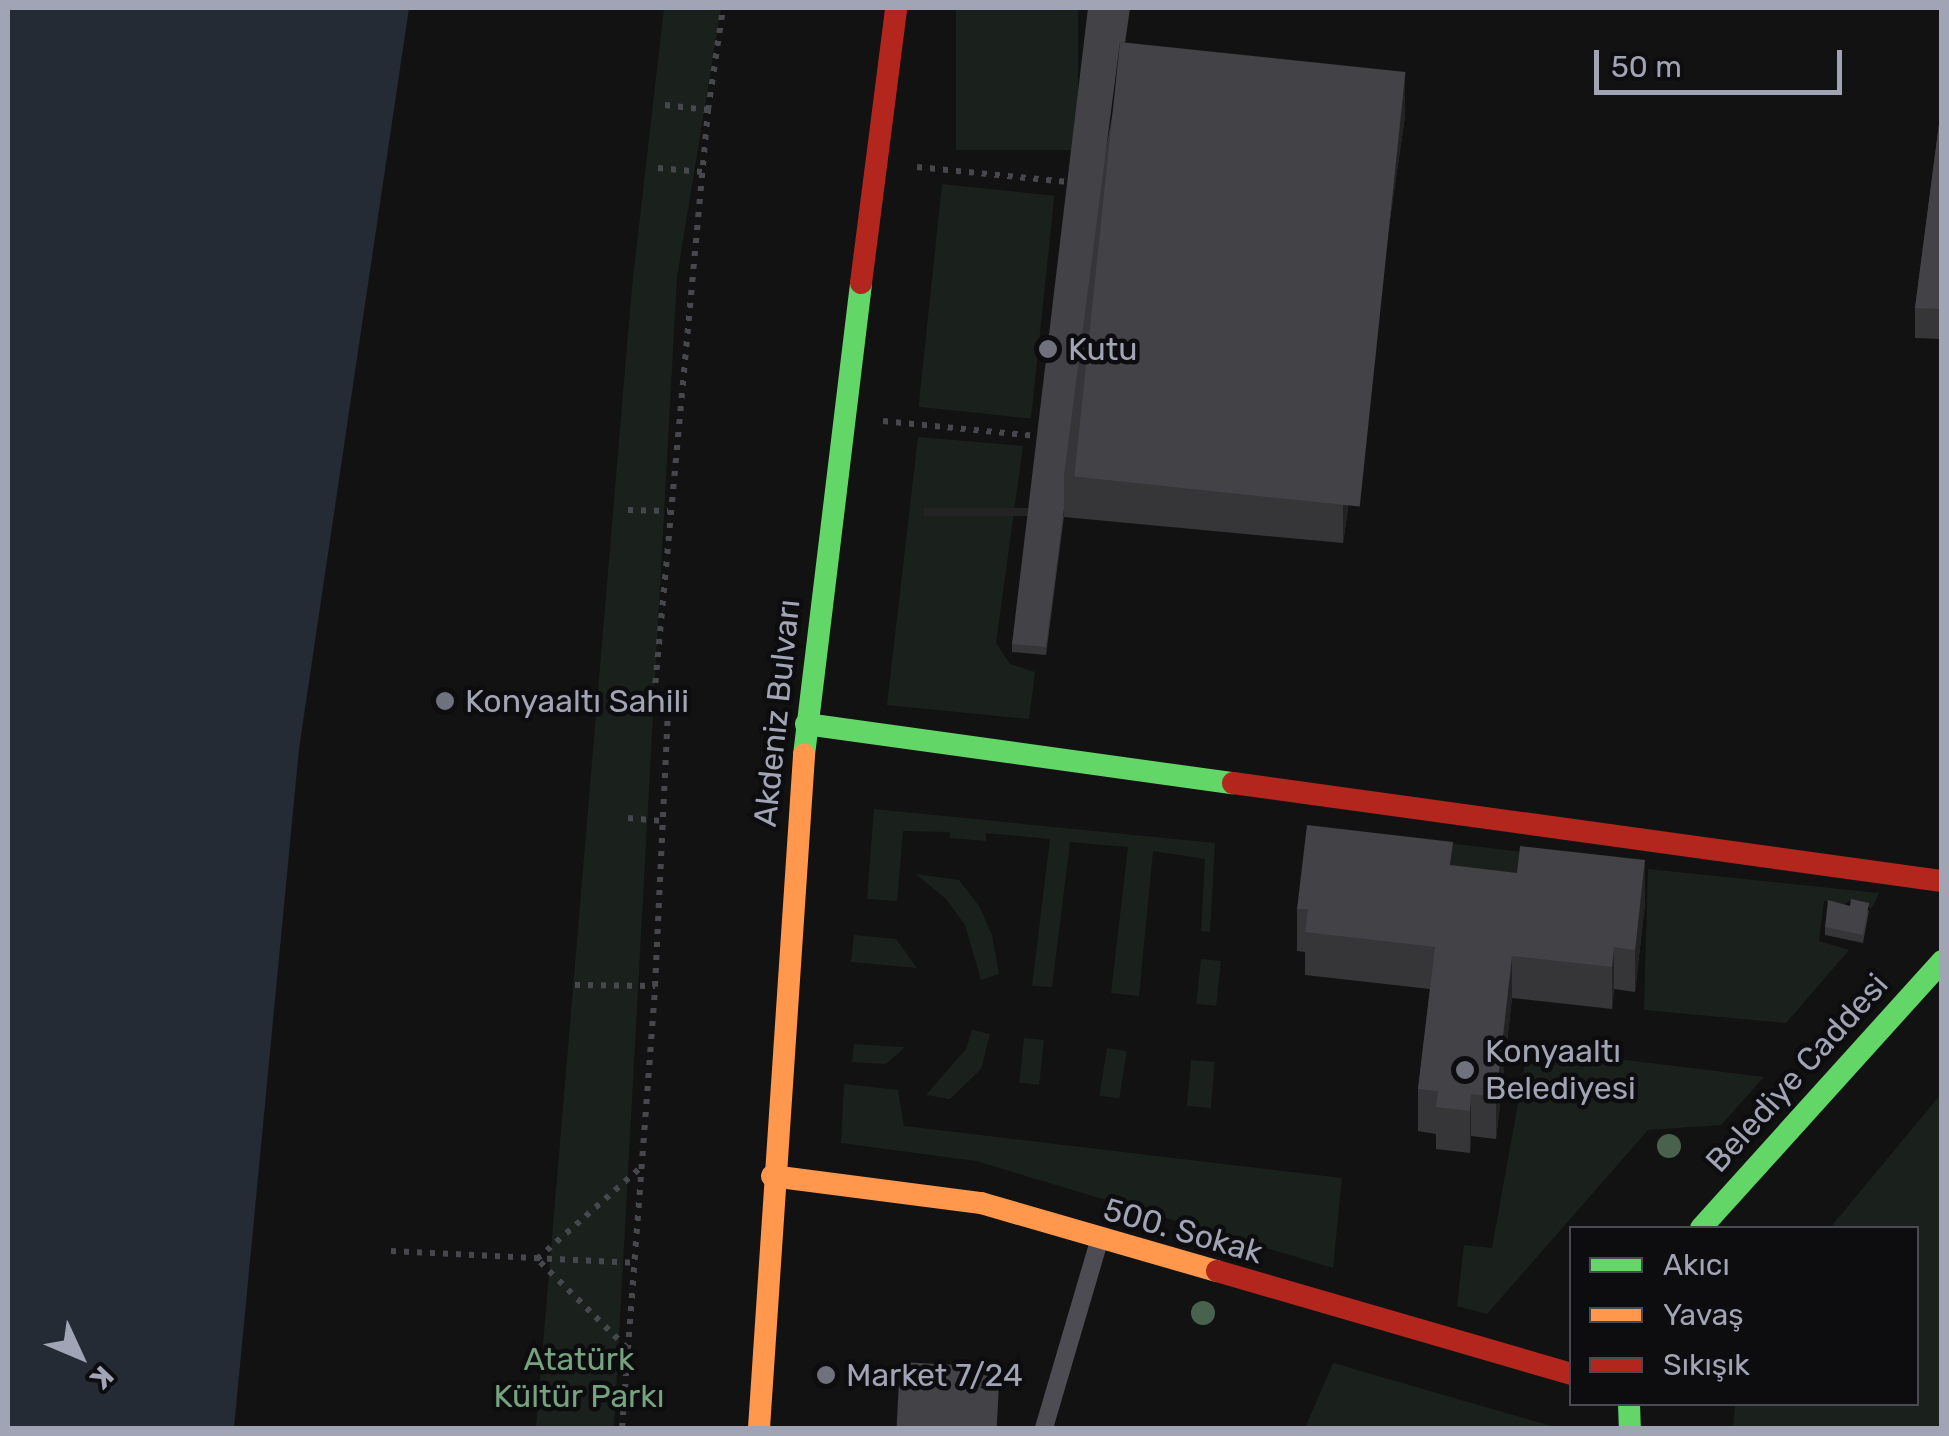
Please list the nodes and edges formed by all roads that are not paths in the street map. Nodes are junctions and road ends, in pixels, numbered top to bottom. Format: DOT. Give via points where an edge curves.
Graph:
graph roads {
  1 [pos="896,8"];
  2 [pos="806,724"];
  3 [pos="1942,881"];
  4 [pos="1942,961"];
  5 [pos="772,1176"];
  6 [pos="1703,1226"];
  7 [pos="1099,1241"];
  8 [pos="1569,1373"];
  9 [pos="759,1428"];
  10 [pos="1044,1428"];
  1 -- 2 [label="street, Akdeniz Bulvarı"];
  2 -- 3 [label="street"];
  2 -- 5 [label="street, Akdeniz Bulvarı"];
  4 -- 6 [label="street, Belediye Caddesi"];
  5 -- 7 [label="street, 500. Sokak" via="981,1203"];
  5 -- 9 [label="street, Akdeniz Bulvarı"];
  7 -- 8 [label="street, 500. Sokak"];
  7 -- 10 [label="lane"];
}
